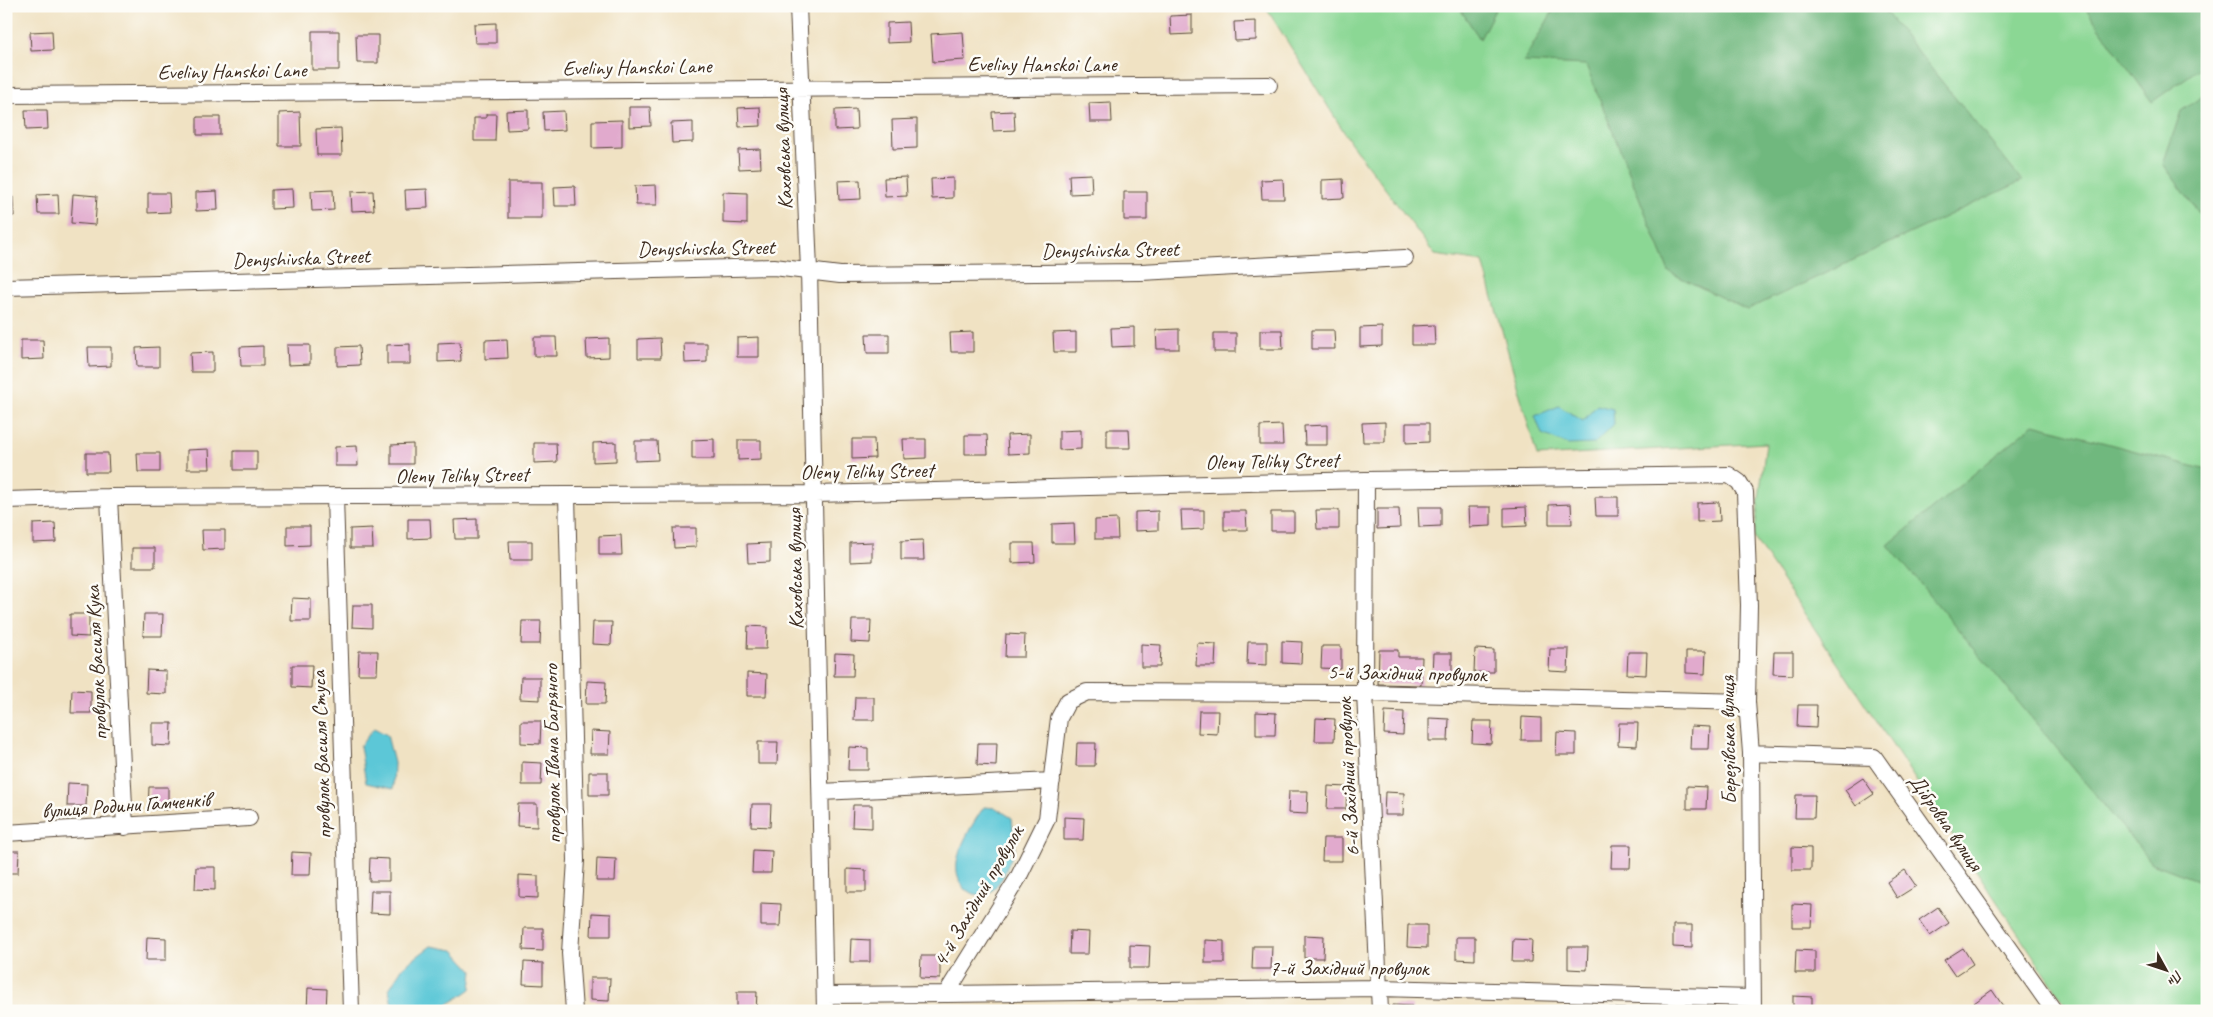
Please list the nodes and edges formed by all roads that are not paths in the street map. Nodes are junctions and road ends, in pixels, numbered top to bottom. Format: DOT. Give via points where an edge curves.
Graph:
graph roads {
  1 [pos="798,6"];
  2 [pos="1269,84"];
  3 [pos="802,87"];
  4 [pos="6,95"];
  5 [pos="1405,258"];
  6 [pos="810,270"];
  7 [pos="6,287"];
  8 [pos="1729,475"];
  9 [pos="1366,480"];
  10 [pos="815,494"];
  11 [pos="567,495"];
  12 [pos="109,497"];
  13 [pos="335,497"];
  14 [pos="6,500"];
  15 [pos="1365,693"];
  16 [pos="1068,701"];
  17 [pos="1747,702"];
  18 [pos="1751,753"];
  19 [pos="1052,781"];
  20 [pos="821,792"];
  21 [pos="249,818"];
  22 [pos="125,827"];
  23 [pos="6,833"];
  24 [pos="1379,988"];
  25 [pos="946,994"];
  26 [pos="825,1003"];
  27 [pos="1753,1004"];
  28 [pos="351,1011"];
  29 [pos="574,1011"];
  30 [pos="1380,1011"];
  31 [pos="2054,1011"];
  1 -- 3 [label="street, Каховська вулиця"];
  2 -- 3 [label="street, Eveliny Hanskoi Lane"];
  3 -- 4 [label="street, Eveliny Hanskoi Lane"];
  3 -- 6 [label="street, Каховська вулиця"];
  5 -- 6 [label="street, Denyshivska Street" via="1141,272 840,275"];
  6 -- 7 [label="street, Denyshivska Street" via="774,267"];
  6 -- 10 [label="street, Каховська вулиця"];
  8 -- 9 [label="street, Oleny Telihy Street"];
  8 -- 17 [label="street, Березівська вулиця" via="1745,492 1749,605"];
  9 -- 10 [label="street, Oleny Telihy Street"];
  9 -- 15 [label="street, 6-й Західний провулок"];
  10 -- 11 [label="street, Oleny Telihy Street"];
  10 -- 20 [label="street, Каховська вулиця"];
  11 -- 13 [label="street, Oleny Telihy Street"];
  11 -- 29 [label="street, провулок Івана Багряного" via="576,860 570,953"];
  12 -- 13 [label="street, Oleny Telihy Street"];
  12 -- 14 [label="street, Oleny Telihy Street"];
  12 -- 22 [label="street, провулок Василя Кука"];
  13 -- 28 [label="street, провулок Василя Стуса"];
  15 -- 16 [label="street, 5-й Західний провулок" via="1087,692"];
  15 -- 17 [label="street, 5-й Західний провулок"];
  15 -- 24 [label="street, 6-й Західний провулок"];
  16 -- 19 [label="street, 4-й Західний провулок" via="1059,718"];
  17 -- 18 [label="street, Березівська вулиця"];
  18 -- 27 [label="street, Березівська вулиця"];
  18 -- 31 [label="street, Дібровна вулиця" via="1874,758"];
  19 -- 20 [label="street"];
  19 -- 25 [label="street, 4-й Західний провулок" via="1047,819 1018,878"];
  20 -- 26 [label="street, Каховська вулиця"];
  21 -- 22 [label="street, вулиця Родини Гамченків"];
  22 -- 23 [label="street, вулиця Родини Гамченків"];
  24 -- 25 [label="street, 7-й Західний провулок"];
  24 -- 27 [label="street, 7-й Західний провулок"];
  24 -- 30 [label="street, 6-й Західний провулок"];
  25 -- 26 [label="street, 4-й Західний провулок"];
}
